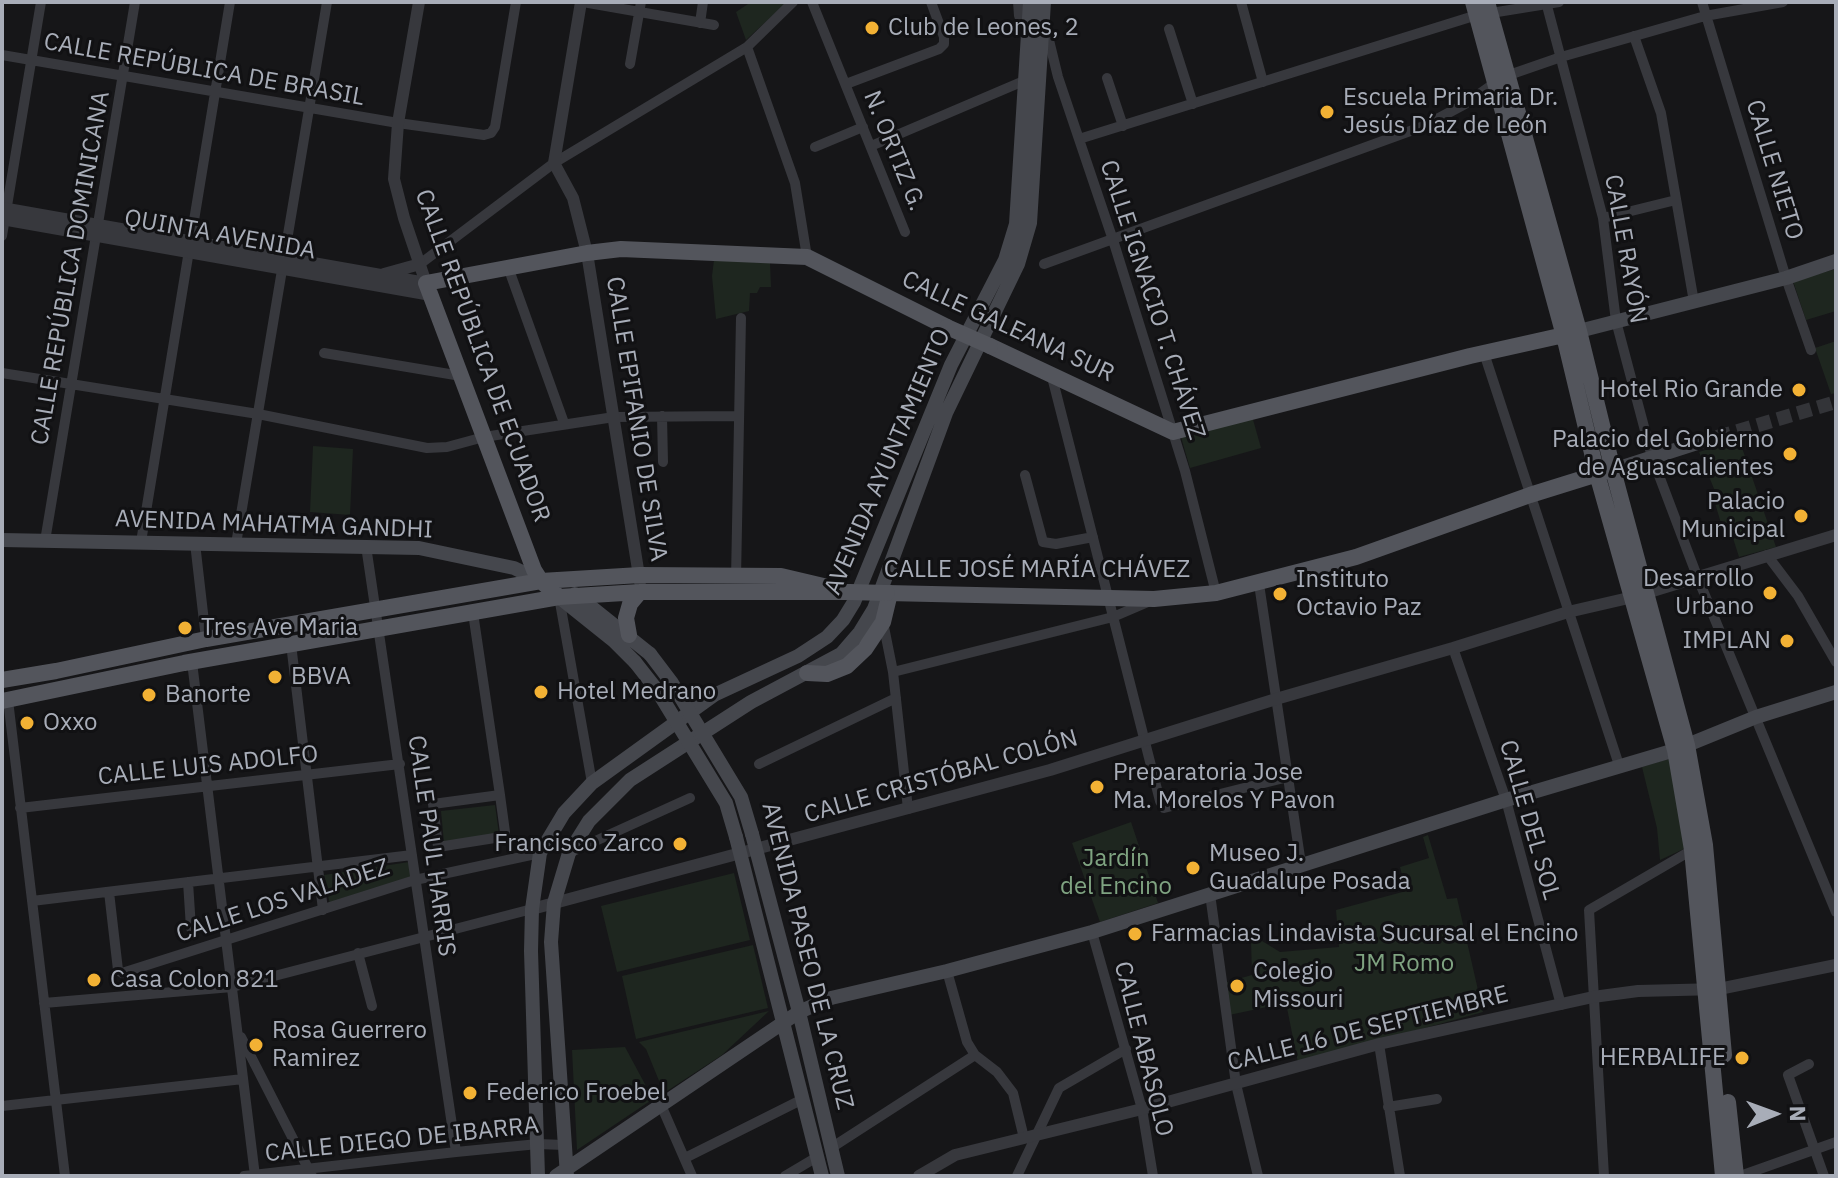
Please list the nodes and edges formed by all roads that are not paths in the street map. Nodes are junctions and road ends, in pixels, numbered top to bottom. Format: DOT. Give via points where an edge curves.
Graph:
graph roads {
  1 [pos="41,2"];
  2 [pos="135,2"];
  3 [pos="230,2"];
  4 [pos="327,2"];
  5 [pos="419,2"];
  6 [pos="516,2"];
  7 [pos="582,2"];
  8 [pos="703,2"];
  9 [pos="793,2"];
  10 [pos="812,2"];
  11 [pos="931,2"];
  12 [pos="1018,2"];
  13 [pos="1030,2"];
  14 [pos="1044,2"];
  15 [pos="1241,2"];
  16 [pos="1559,2"];
  17 [pos="1702,2"];
  18 [pos="1783,2"];
  19 [pos="1546,3"];
  20 [pos="640,7"];
  21 [pos="1482,8"];
  22 [pos="1705,16"];
  23 [pos="1037,22"];
  24 [pos="700,23"];
  25 [pos="714,25"];
  26 [pos="1169,29"];
  27 [pos="1634,36"];
  28 [pos="747,47"];
  29 [pos="2,55"];
  30 [pos="1561,57"];
  31 [pos="31,61"];
  32 [pos="630,64"];
  33 [pos="123,76"];
  34 [pos="1107,78"];
  35 [pos="1502,79"];
  36 [pos="1026,80"];
  37 [pos="1263,82"];
  38 [pos="846,84"];
  39 [pos="216,91"];
  40 [pos="1193,104"];
  41 [pos="309,107"];
  42 [pos="398,123"];
  43 [pos="1123,126"];
  44 [pos="863,127"];
  45 [pos="1079,139"];
  46 [pos="871,146"];
  47 [pos="815,147"];
  48 [pos="554,163"];
  49 [pos="1676,200"];
  50 [pos="4,214"];
  51 [pos="1603,218"];
  52 [pos="97,230"];
  53 [pos="905,232"];
  54 [pos="2,236"];
  55 [pos="1113,240"];
  56 [pos="190,247"];
  57 [pos="587,253"];
  58 [pos="807,257"];
  59 [pos="1836,261"];
  60 [pos="283,263"];
  61 [pos="420,264"];
  62 [pos="1044,264"];
  63 [pos="508,267"];
  64 [pos="381,275"];
  65 [pos="1786,278"];
  66 [pos="429,289"];
  67 [pos="1694,302"];
  68 [pos="741,318"];
  69 [pos="1616,321"];
  70 [pos="1572,334"];
  71 [pos="1811,350"];
  72 [pos="324,353"];
  73 [pos="1484,353"];
  74 [pos="2,373"];
  75 [pos="1051,373"];
  76 [pos="461,376"];
  77 [pos="71,385"];
  78 [pos="165,399"];
  79 [pos="258,414"];
  80 [pos="662,416"];
  81 [pos="737,416"];
  82 [pos="614,417"];
  83 [pos="564,423"];
  84 [pos="1173,432"];
  85 [pos="484,437"];
  86 [pos="1697,443"];
  87 [pos="1652,457"];
  88 [pos="663,462"];
  89 [pos="1605,472"];
  90 [pos="1025,475"];
  91 [pos="1530,495"];
  92 [pos="1836,535"];
  93 [pos="1093,537"];
  94 [pos="2,540"];
  95 [pos="45,541"];
  96 [pos="141,542"];
  97 [pos="195,543"];
  98 [pos="236,544"];
  99 [pos="366,546"];
  100 [pos="1767,555"];
  101 [pos="640,575"];
  102 [pos="736,575"];
  103 [pos="1697,576"];
  104 [pos="548,580"];
  105 [pos="1259,584"];
  106 [pos="640,592"];
  107 [pos="735,592"];
  108 [pos="845,592"];
  109 [pos="889,593"];
  110 [pos="1216,593"];
  111 [pos="577,595"];
  112 [pos="1640,595"];
  113 [pos="559,597"];
  114 [pos="1108,597"];
  115 [pos="1154,599"];
  116 [pos="376,609"];
  117 [pos="1568,612"];
  118 [pos="473,613"];
  119 [pos="1113,617"];
  120 [pos="883,622"];
  121 [pos="379,629"];
  122 [pos="629,635"];
  123 [pos="206,639"];
  124 [pos="291,644"];
  125 [pos="1453,648"];
  126 [pos="192,662"];
  127 [pos="1836,662"];
  128 [pos="56,671"];
  129 [pos="893,672"];
  130 [pos="807,673"];
  131 [pos="2,680"];
  132 [pos="1836,692"];
  133 [pos="896,698"];
  134 [pos="1276,699"];
  135 [pos="5,701"];
  136 [pos="1756,717"];
  137 [pos="1145,742"];
  138 [pos="1681,748"];
  139 [pos="400,764"];
  140 [pos="759,764"];
  141 [pos="1620,768"];
  142 [pos="307,775"];
  143 [pos="1288,777"];
  144 [pos="592,783"];
  145 [pos="207,787"];
  146 [pos="500,795"];
  147 [pos="690,798"];
  148 [pos="1506,800"];
  149 [pos="20,808"];
  150 [pos="908,809"];
  151 [pos="1692,850"];
  152 [pos="756,851"];
  153 [pos="540,853"];
  154 [pos="569,853"];
  155 [pos="412,855"];
  156 [pos="741,855"];
  157 [pos="1301,864"];
  158 [pos="318,867"];
  159 [pos="219,879"];
  160 [pos="415,880"];
  161 [pos="188,882"];
  162 [pos="109,892"];
  163 [pos="1210,894"];
  164 [pos="32,901"];
  165 [pos="554,903"];
  166 [pos="532,909"];
  167 [pos="323,910"];
  168 [pos="1836,912"];
  169 [pos="191,928"];
  170 [pos="1092,932"];
  171 [pos="423,937"];
  172 [pos="226,939"];
  173 [pos="358,953"];
  174 [pos="1836,965"];
  175 [pos="947,971"];
  176 [pos="232,987"];
  177 [pos="1713,990"];
  178 [pos="1593,997"];
  179 [pos="44,1003"];
  180 [pos="1561,1005"];
  181 [pos="372,1006"];
  182 [pos="799,1012"];
  183 [pos="783,1022"];
  184 [pos="237,1028"];
  185 [pos="1379,1044"];
  186 [pos="1126,1049"];
  187 [pos="975,1055"];
  188 [pos="1809,1064"];
  189 [pos="243,1079"];
  190 [pos="1236,1084"];
  191 [pos="803,1099"];
  192 [pos="1437,1099"];
  193 [pos="56,1100"];
  194 [pos="661,1105"];
  195 [pos="2,1106"];
  196 [pos="1388,1107"];
  197 [pos="1142,1109"];
  198 [pos="1029,1136"];
  199 [pos="1836,1142"];
  200 [pos="538,1144"];
  201 [pos="564,1145"];
  202 [pos="831,1148"];
  203 [pos="1814,1150"];
  204 [pos="456,1152"];
  205 [pos="817,1157"];
  206 [pos="685,1158"];
  207 [pos="1772,1171"];
  208 [pos="310,1172"];
  209 [pos="563,1174"];
  210 [pos="65,1176"];
  211 [pos="251,1176"];
  212 [pos="538,1176"];
  213 [pos="692,1176"];
  214 [pos="785,1176"];
  215 [pos="822,1176"];
  216 [pos="838,1176"];
  217 [pos="919,1176"];
  218 [pos="1017,1176"];
  219 [pos="1153,1176"];
  220 [pos="1258,1176"];
  221 [pos="1400,1176"];
  222 [pos="1604,1176"];
  223 [pos="1723,1176"];
  224 [pos="1738,1176"];
  225 [pos="1824,1176"];
  1 -- 31 [label="street"];
  2 -- 33 [label="street, CALLE REPÚBLICA DOMINICANA"];
  3 -- 39 [label="street"];
  4 -- 41 [label="street"];
  5 -- 42 [label="street, CALLE REPÚBLICA DE ECUADOR"];
  6 -- 42 [label="street, CALLE REPÚBLICA DE BRASIL" via="491,133"];
  7 -- 20 [label="street"];
  7 -- 48 [label="street"];
  8 -- 24 [label="street"];
  9 -- 28 [label="street"];
  10 -- 38 [label="street, N. ORTIZ G."];
  11 -- 38 [label="street, N. ORTIZ G." via="944,37 939,49"];
  12 -- 23 [label="street, CALLE IGNACIO T. CHÁVEZ" via="1019,16"];
  13 -- 23 [label="main road, AVENIDA AYUNTAMIENTO"];
  14 -- 23 [label="main road, AVENIDA AYUNTAMIENTO"];
  15 -- 37 [label="street"];
  16 -- 19 [label="street"];
  17 -- 22 [label="street, CALLE NIETO"];
  18 -- 22 [label="street"];
  19 -- 21 [label="street"];
  19 -- 30 [label="street, CALLE RAYÓN"];
  20 -- 24 [label="street"];
  20 -- 32 [label="street"];
  21 -- 35 [label="main road"];
  21 -- 37 [label="street"];
  22 -- 27 [label="street"];
  22 -- 65 [label="street, CALLE NIETO"];
  23 -- 36 [label="main road, AVENIDA AYUNTAMIENTO"];
  23 -- 45 [label="street, CALLE IGNACIO T. CHÁVEZ"];
  23 -- 130 [label="main road, AVENIDA AYUNTAMIENTO" via="1030,223 1018,264 946,413 874,609 841,654"];
  24 -- 25 [label="street"];
  26 -- 40 [label="street"];
  27 -- 30 [label="street"];
  27 -- 49 [label="street" via="1661,113"];
  28 -- 48 [label="street"];
  28 -- 58 [label="street" via="795,183"];
  29 -- 31 [label="street, CALLE REPÚBLICA DE BRASIL"];
  30 -- 35 [label="street"];
  30 -- 51 [label="street, CALLE RAYÓN"];
  31 -- 33 [label="street, CALLE REPÚBLICA DE BRASIL"];
  31 -- 50 [label="street"];
  33 -- 39 [label="street, CALLE REPÚBLICA DE BRASIL"];
  33 -- 52 [label="street, CALLE REPÚBLICA DOMINICANA"];
  34 -- 43 [label="street"];
  35 -- 55 [label="street" via="1424,126"];
  35 -- 70 [label="main road" via="1539,251"];
  36 -- 46 [label="street"];
  36 -- 144 [label="main road, AVENIDA AYUNTAMIENTO" via="1016,224 1005,260 951,365 843,620 798,656 714,695"];
  37 -- 40 [label="street"];
  38 -- 44 [label="street, N. ORTIZ G."];
  39 -- 41 [label="street, CALLE REPÚBLICA DE BRASIL"];
  39 -- 56 [label="street"];
  40 -- 43 [label="street"];
  41 -- 42 [label="street, CALLE REPÚBLICA DE BRASIL"];
  41 -- 60 [label="street"];
  42 -- 61 [label="street, CALLE REPÚBLICA DE ECUADOR" via="394,179"];
  43 -- 45 [label="street"];
  44 -- 46 [label="street, N. ORTIZ G."];
  44 -- 47 [label="street"];
  45 -- 55 [label="street, CALLE IGNACIO T. CHÁVEZ"];
  46 -- 53 [label="street, N. ORTIZ G."];
  48 -- 57 [label="street, CALLE EPIFANIO DE SILVA" via="573,198"];
  48 -- 61 [label="street"];
  49 -- 51 [label="street"];
  49 -- 67 [label="street"];
  50 -- 52 [label="street, QUINTA AVENIDA"];
  50 -- 54 [label="street"];
  51 -- 69 [label="street, CALLE RAYÓN"];
  52 -- 56 [label="street, QUINTA AVENIDA"];
  52 -- 77 [label="street, CALLE REPÚBLICA DOMINICANA"];
  55 -- 62 [label="street"];
  55 -- 84 [label="street, CALLE IGNACIO T. CHÁVEZ"];
  56 -- 60 [label="street, QUINTA AVENIDA"];
  56 -- 78 [label="street"];
  57 -- 58 [label="main road, CALLE GALEANA SUR" via="621,249"];
  57 -- 63 [label="main road, CALLE GALEANA SUR"];
  57 -- 82 [label="street, CALLE EPIFANIO DE SILVA"];
  58 -- 75 [label="main road, CALLE GALEANA SUR, bridge"];
  59 -- 65 [label="main road"];
  60 -- 64 [label="street, QUINTA AVENIDA"];
  60 -- 66 [label="street, QUINTA AVENIDA"];
  60 -- 79 [label="street"];
  61 -- 64 [label="street"];
  61 -- 66 [label="street, CALLE REPÚBLICA DE ECUADOR"];
  63 -- 66 [label="main road, CALLE GALEANA SUR"];
  63 -- 83 [label="street"];
  64 -- 66 [label="street, QUINTA AVENIDA"];
  65 -- 67 [label="main road"];
  65 -- 71 [label="street, CALLE NIETO"];
  66 -- 76 [label="main road, CALLE REPÚBLICA DE ECUADOR"];
  67 -- 69 [label="main road"];
  68 -- 81 [label="street"];
  69 -- 70 [label="main road"];
  69 -- 87 [label="street, CALLE RAYÓN"];
  70 -- 73 [label="main road"];
  70 -- 89 [label="main road"];
  72 -- 76 [label="street"];
  73 -- 84 [label="main road"];
  73 -- 91 [label="street"];
  74 -- 77 [label="street"];
  75 -- 84 [label="main road, CALLE GALEANA SUR"];
  75 -- 93 [label="street"];
  76 -- 85 [label="main road, CALLE REPÚBLICA DE ECUADOR"];
  77 -- 78 [label="street"];
  77 -- 95 [label="street, CALLE REPÚBLICA DOMINICANA"];
  78 -- 79 [label="street"];
  78 -- 96 [label="street"];
  79 -- 85 [label="street" via="427,448"];
  79 -- 98 [label="street"];
  80 -- 81 [label="street"];
  80 -- 82 [label="street"];
  80 -- 88 [label="street"];
  81 -- 102 [label="street"];
  82 -- 83 [label="street"];
  82 -- 101 [label="street, CALLE EPIFANIO DE SILVA"];
  83 -- 85 [label="street"];
  84 -- 110 [label="street, CALLE IGNACIO T. CHÁVEZ"];
  85 -- 104 [label="main road, CALLE REPÚBLICA DE ECUADOR" via="534,570"];
  86 -- 87 [label="main road"];
  87 -- 89 [label="main road"];
  87 -- 103 [label="street, CALLE RAYÓN"];
  89 -- 91 [label="main road, CALLE JOSÉ MARÍA CHÁVEZ"];
  89 -- 112 [label="main road"];
  90 -- 93 [label="street" via="1043,542"];
  91 -- 105 [label="main road, CALLE JOSÉ MARÍA CHÁVEZ" via="1356,557"];
  91 -- 117 [label="street"];
  92 -- 100 [label="street, CALLE CRISTÓBAL COLÓN"];
  93 -- 114 [label="street"];
  94 -- 95 [label="main road, AVENIDA MAHATMA GANDHI"];
  95 -- 96 [label="main road, AVENIDA MAHATMA GANDHI"];
  96 -- 97 [label="main road, AVENIDA MAHATMA GANDHI"];
  97 -- 98 [label="main road, AVENIDA MAHATMA GANDHI"];
  97 -- 123 [label="street"];
  98 -- 99 [label="main road, AVENIDA MAHATMA GANDHI"];
  99 -- 104 [label="main road, AVENIDA MAHATMA GANDHI" via="419,548"];
  99 -- 116 [label="street, CALLE PAUL HARRIS"];
  100 -- 103 [label="street, CALLE CRISTÓBAL COLÓN"];
  100 -- 127 [label="street"];
  101 -- 102 [label="main road, CALLE JOSÉ MARÍA CHÁVEZ"];
  101 -- 104 [label="main road, CALLE JOSÉ MARÍA CHÁVEZ"];
  101 -- 106 [label="street, CALLE EPIFANIO DE SILVA"];
  102 -- 107 [label="street"];
  102 -- 108 [label="main road, CALLE JOSÉ MARÍA CHÁVEZ" via="781,576"];
  103 -- 112 [label="street, CALLE CRISTÓBAL COLÓN"];
  103 -- 136 [label="street, CALLE RAYÓN"];
  104 -- 111 [label="main road, AVENIDA PASEO DE LA CRUZ"];
  104 -- 113 [label="main road, AVENIDA PASEO DE LA CRUZ"];
  104 -- 116 [label="main road, CALLE JOSÉ MARÍA CHÁVEZ"];
  105 -- 110 [label="main road, CALLE JOSÉ MARÍA CHÁVEZ"];
  105 -- 134 [label="street"];
  106 -- 107 [label="main road, CALLE JOSÉ MARÍA CHÁVEZ"];
  106 -- 111 [label="main road, CALLE JOSÉ MARÍA CHÁVEZ"];
  106 -- 122 [label="main road" via="626,618"];
  107 -- 108 [label="main road, CALLE JOSÉ MARÍA CHÁVEZ"];
  108 -- 109 [label="main road, CALLE JOSÉ MARÍA CHÁVEZ, bridge"];
  109 -- 114 [label="main road, CALLE JOSÉ MARÍA CHÁVEZ"];
  109 -- 120 [label="main road"];
  110 -- 115 [label="main road, CALLE JOSÉ MARÍA CHÁVEZ"];
  111 -- 113 [label="main road, CALLE JOSÉ MARÍA CHÁVEZ"];
  111 -- 122 [label="main road, AVENIDA PASEO DE LA CRUZ"];
  112 -- 117 [label="street, CALLE CRISTÓBAL COLÓN"];
  112 -- 138 [label="main road"];
  113 -- 118 [label="main road, CALLE JOSÉ MARÍA CHÁVEZ"];
  113 -- 144 [label="street"];
  113 -- 156 [label="main road, AVENIDA PASEO DE LA CRUZ, bridge" via="614,641 657,690 726,803"];
  114 -- 115 [label="main road, CALLE JOSÉ MARÍA CHÁVEZ"];
  114 -- 119 [label="street"];
  115 -- 119 [label="street"];
  116 -- 121 [label="street, CALLE PAUL HARRIS"];
  116 -- 123 [label="main road, CALLE JOSÉ MARÍA CHÁVEZ"];
  117 -- 125 [label="street, CALLE CRISTÓBAL COLÓN"];
  117 -- 141 [label="street"];
  118 -- 121 [label="main road, CALLE JOSÉ MARÍA CHÁVEZ"];
  118 -- 146 [label="street"];
  119 -- 129 [label="street"];
  119 -- 137 [label="street"];
  120 -- 129 [label="street"];
  120 -- 130 [label="main road" via="847,666 827,674"];
  121 -- 124 [label="main road, CALLE JOSÉ MARÍA CHÁVEZ"];
  121 -- 139 [label="street, CALLE PAUL HARRIS"];
  122 -- 152 [label="main road, AVENIDA PASEO DE LA CRUZ, bridge" via="672,683 741,797"];
  123 -- 128 [label="main road, CALLE JOSÉ MARÍA CHÁVEZ"];
  124 -- 126 [label="main road, CALLE JOSÉ MARÍA CHÁVEZ"];
  124 -- 142 [label="street"];
  125 -- 134 [label="street, CALLE CRISTÓBAL COLÓN"];
  125 -- 148 [label="street, CALLE DEL SOL"];
  126 -- 135 [label="main road, CALLE JOSÉ MARÍA CHÁVEZ"];
  126 -- 145 [label="street"];
  128 -- 131 [label="main road, CALLE JOSÉ MARÍA CHÁVEZ"];
  128 -- 135 [label="main road" via="13,687"];
  129 -- 133 [label="street"];
  130 -- 154 [label="main road, AVENIDA AYUNTAMIENTO" via="751,702 630,780 589,821"];
  132 -- 136 [label="main road"];
  133 -- 140 [label="street"];
  133 -- 150 [label="street"];
  134 -- 137 [label="street, CALLE CRISTÓBAL COLÓN"];
  134 -- 143 [label="street"];
  135 -- 149 [label="street"];
  136 -- 138 [label="main road"];
  136 -- 168 [label="street, CALLE RAYÓN"];
  137 -- 143 [label="street" via="1164,808"];
  137 -- 150 [label="street, CALLE CRISTÓBAL COLÓN"];
  138 -- 141 [label="main road"];
  138 -- 151 [label="main road"];
  138 -- 177 [label="main road" via="1705,845"];
  139 -- 142 [label="street, CALLE LUIS ADOLFO"];
  139 -- 155 [label="street, CALLE PAUL HARRIS"];
  141 -- 148 [label="main road"];
  142 -- 145 [label="street, CALLE LUIS ADOLFO"];
  142 -- 158 [label="street"];
  143 -- 157 [label="street"];
  144 -- 153 [label="main road, AVENIDA AYUNTAMIENTO" via="564,813"];
  145 -- 149 [label="street, CALLE LUIS ADOLFO"];
  145 -- 159 [label="street"];
  146 -- 146 [label="street" via="504,835 438,847 432,808 437,802"];
  147 -- 154 [label="street"];
  148 -- 157 [label="main road"];
  148 -- 180 [label="street, CALLE DEL SOL"];
  149 -- 164 [label="street"];
  150 -- 152 [label="street, CALLE CRISTÓBAL COLÓN"];
  151 -- 177 [label="main road"];
  151 -- 178 [label="street" via="1589,910"];
  152 -- 156 [label="street, CALLE CRISTÓBAL COLÓN"];
  152 -- 182 [label="main road, AVENIDA PASEO DE LA CRUZ"];
  153 -- 160 [label="street, CALLE LOS VALADEZ"];
  153 -- 166 [label="main road, AVENIDA AYUNTAMIENTO"];
  154 -- 165 [label="main road, AVENIDA AYUNTAMIENTO"];
  155 -- 158 [label="street"];
  155 -- 160 [label="street, CALLE PAUL HARRIS"];
  156 -- 165 [label="street, CALLE CRISTÓBAL COLÓN"];
  156 -- 183 [label="main road, AVENIDA PASEO DE LA CRUZ"];
  157 -- 163 [label="main road"];
  158 -- 159 [label="street"];
  158 -- 167 [label="street"];
  159 -- 161 [label="street"];
  159 -- 172 [label="street"];
  160 -- 167 [label="street, CALLE LOS VALADEZ"];
  160 -- 171 [label="street, CALLE PAUL HARRIS"];
  161 -- 162 [label="street"];
  161 -- 169 [label="street"];
  162 -- 164 [label="street"];
  162 -- 172 [label="street, CALLE LOS VALADEZ" via="119,973"];
  163 -- 170 [label="main road"];
  163 -- 190 [label="street"];
  164 -- 179 [label="street"];
  165 -- 166 [label="street, CALLE CRISTÓBAL COLÓN"];
  165 -- 201 [label="main road, AVENIDA AYUNTAMIENTO" via="551,942"];
  166 -- 171 [label="street, CALLE CRISTÓBAL COLÓN"];
  166 -- 200 [label="main road, AVENIDA AYUNTAMIENTO"];
  167 -- 172 [label="street, CALLE LOS VALADEZ"];
  170 -- 175 [label="main road"];
  170 -- 186 [label="street, CALLE ABASOLO"];
  171 -- 173 [label="street, CALLE CRISTÓBAL COLÓN"];
  171 -- 204 [label="street, CALLE PAUL HARRIS"];
  172 -- 176 [label="street"];
  173 -- 176 [label="street, CALLE CRISTÓBAL COLÓN"];
  173 -- 181 [label="street"];
  174 -- 177 [label="street, CALLE 16 DE SEPTIEMBRE"];
  175 -- 182 [label="main road" via="831,998"];
  175 -- 187 [label="street"];
  176 -- 179 [label="street, CALLE CRISTÓBAL COLÓN"];
  176 -- 184 [label="street"];
  177 -- 178 [label="street, CALLE 16 DE SEPTIEMBRE"];
  177 -- 223 [label="main road"];
  177 -- 224 [label="main road"];
  178 -- 180 [label="street, CALLE 16 DE SEPTIEMBRE"];
  178 -- 222 [label="street"];
  179 -- 193 [label="street"];
  180 -- 185 [label="street, CALLE 16 DE SEPTIEMBRE"];
  182 -- 183 [label="main road"];
  182 -- 202 [label="main road, AVENIDA PASEO DE LA CRUZ"];
  183 -- 191 [label="main road, AVENIDA PASEO DE LA CRUZ"];
  183 -- 194 [label="main road"];
  184 -- 189 [label="street"];
  184 -- 208 [label="street"];
  185 -- 190 [label="street, CALLE 16 DE SEPTIEMBRE"];
  185 -- 196 [label="street"];
  186 -- 197 [label="street, CALLE ABASOLO"];
  186 -- 198 [label="street" via="1059,1088"];
  187 -- 198 [label="street" via="1013,1093"];
  187 -- 202 [label="street"];
  188 -- 203 [label="street" via="1788,1075"];
  189 -- 193 [label="street"];
  189 -- 211 [label="street"];
  190 -- 197 [label="street, CALLE 16 DE SEPTIEMBRE"];
  190 -- 220 [label="street"];
  191 -- 205 [label="main road, AVENIDA PASEO DE LA CRUZ"];
  191 -- 206 [label="street"];
  192 -- 196 [label="street"];
  193 -- 195 [label="street"];
  193 -- 210 [label="street"];
  194 -- 206 [label="street"];
  194 -- 209 [label="main road"];
  196 -- 221 [label="street"];
  197 -- 198 [label="street, CALLE 16 DE SEPTIEMBRE"];
  197 -- 219 [label="street, CALLE ABASOLO"];
  198 -- 217 [label="street, CALLE 16 DE SEPTIEMBRE" via="955,1155"];
  198 -- 218 [label="street"];
  199 -- 203 [label="street"];
  200 -- 201 [label="street, CALLE DIEGO DE IBARRA"];
  200 -- 204 [label="street, CALLE DIEGO DE IBARRA"];
  200 -- 212 [label="main road, AVENIDA AYUNTAMIENTO"];
  201 -- 209 [label="main road, AVENIDA AYUNTAMIENTO"];
  202 -- 216 [label="main road, AVENIDA PASEO DE LA CRUZ"];
  203 -- 207 [label="street"];
  203 -- 225 [label="street"];
  204 -- 208 [label="street, CALLE DIEGO DE IBARRA"];
  205 -- 214 [label="street"];
  205 -- 215 [label="main road, AVENIDA PASEO DE LA CRUZ"];
  206 -- 213 [label="street"];
  207 -- 224 [label="street"];
  208 -- 211 [label="street, CALLE DIEGO DE IBARRA"];
}
